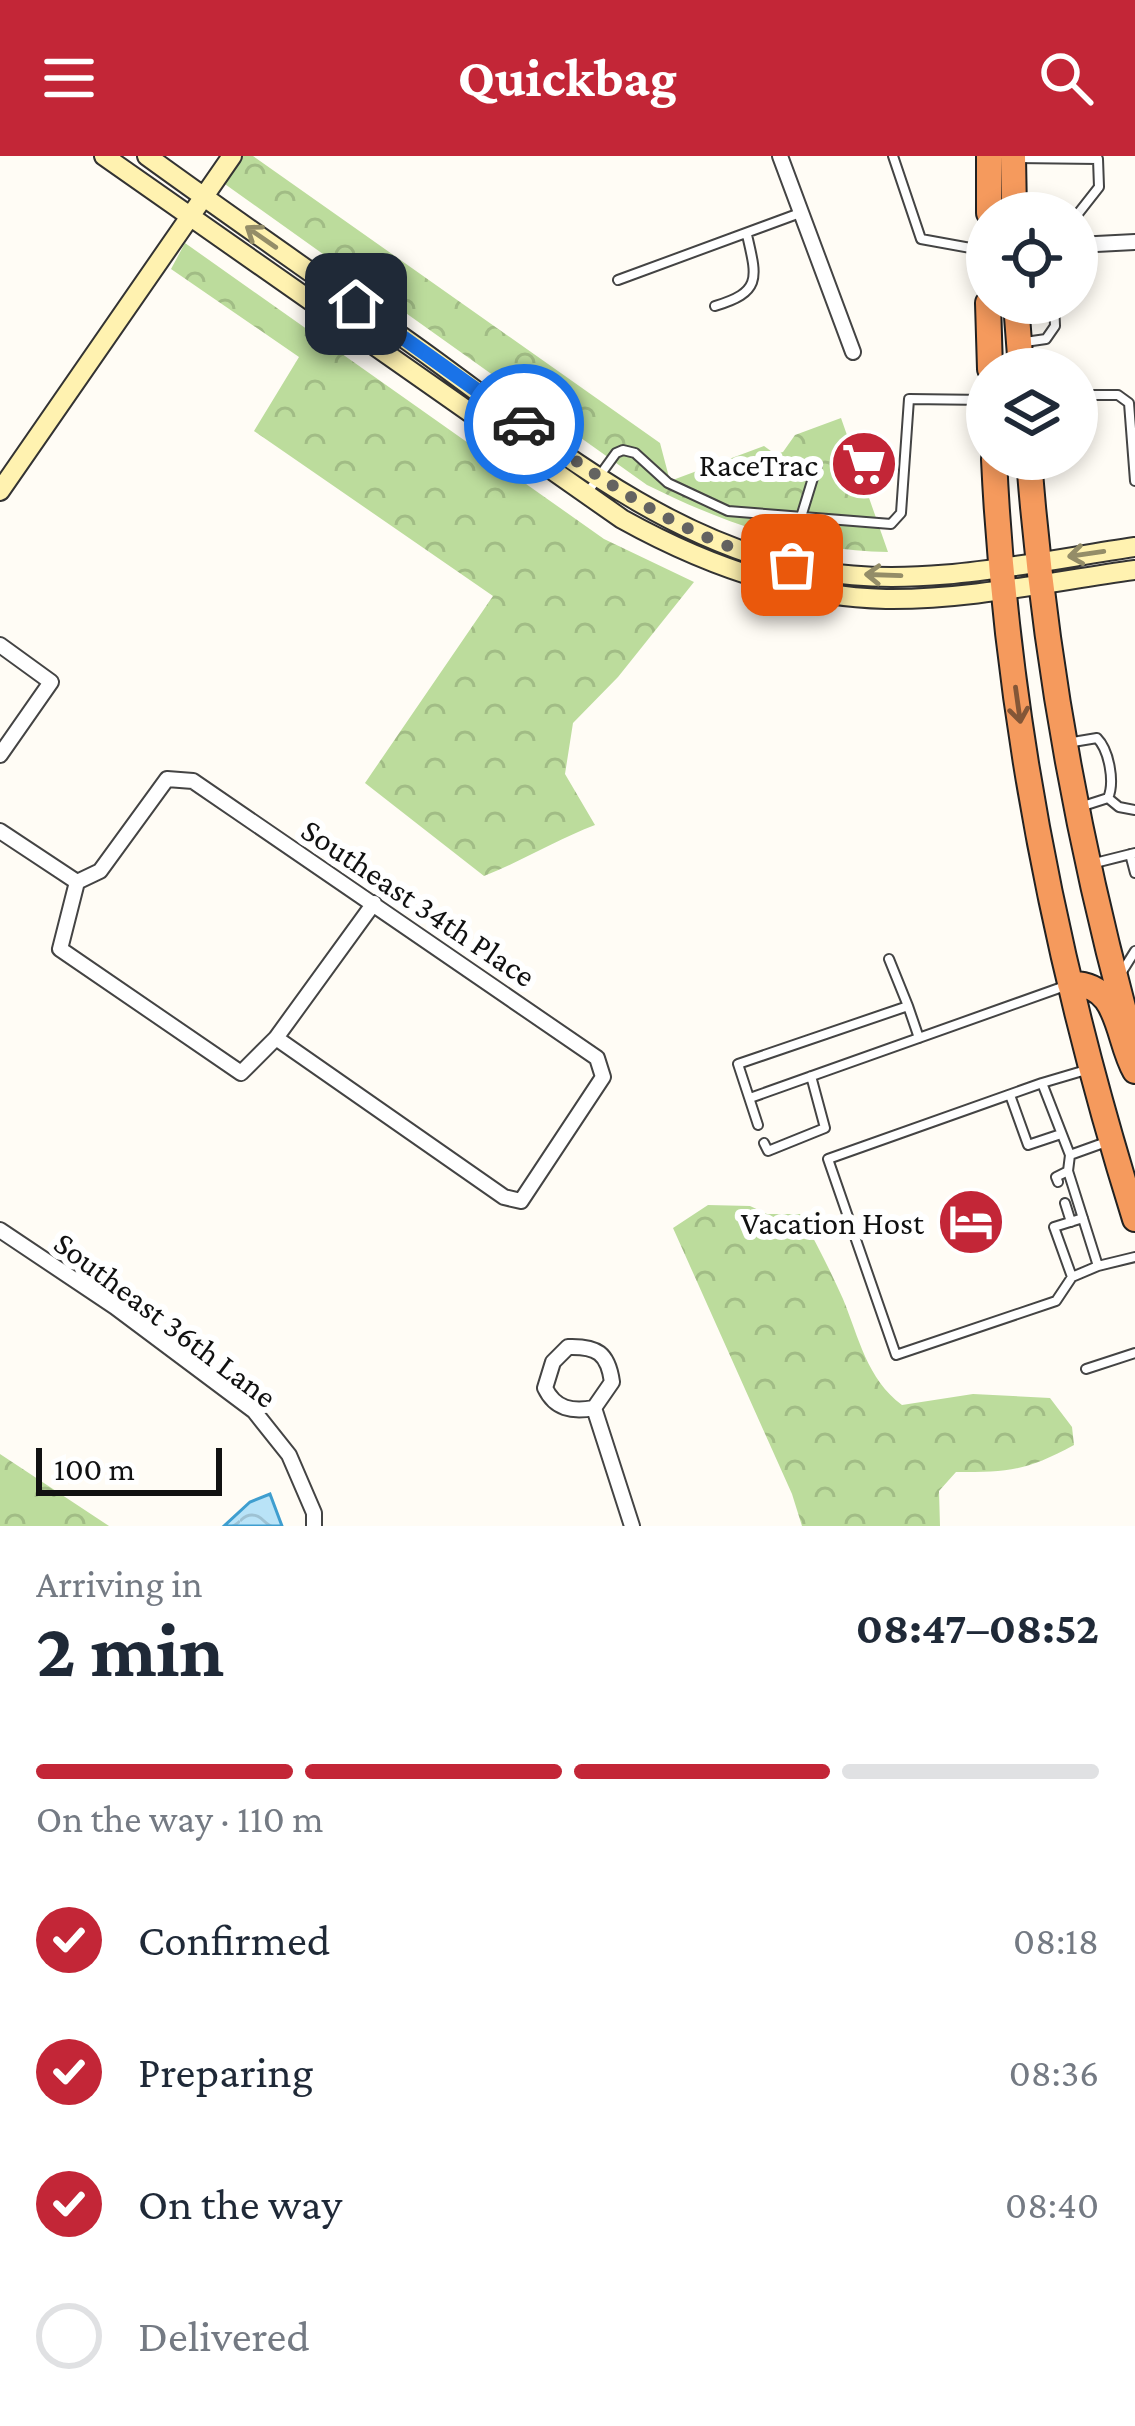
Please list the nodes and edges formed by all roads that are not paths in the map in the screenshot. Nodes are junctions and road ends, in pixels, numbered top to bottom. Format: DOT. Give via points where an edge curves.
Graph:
graph roads {
  1 [pos="104,156"];
  2 [pos="146,156"];
  3 [pos="232,156"];
  4 [pos="780,156"];
  5 [pos="893,156"];
  6 [pos="1005,157"];
  7 [pos="994,192"];
  8 [pos="1011,192"];
  9 [pos="1095,192"];
  10 [pos="203,197"];
  11 [pos="800,213"];
  12 [pos="190,218"];
  13 [pos="747,235"];
  14 [pos="1135,242"];
  15 [pos="1098,244"];
  16 [pos="966,247"];
  17 [pos="618,280"];
  18 [pos="715,306"];
  19 [pos="1017,324"];
  20 [pos="1055,324"];
  21 [pos="1018,343"];
  22 [pos="1019,348"];
  23 [pos="853,352"];
  24 [pos="1098,394"];
  25 [pos="966,400"];
  26 [pos="817,465"];
  27 [pos="599,477"];
  28 [pos="995,480"];
  29 [pos="1031,480"];
  30 [pos="1135,481"];
  31 [pos="0,491"];
  32 [pos="586,495"];
  33 [pos="799,517"];
  34 [pos="1135,548"];
  35 [pos="792,565"];
  36 [pos="1135,570"];
  37 [pos="1038,572"];
  38 [pos="1001,578"];
  39 [pos="0,645"];
  40 [pos="1066,744"];
  41 [pos="0,755"];
  42 [pos="1108,798"];
  43 [pos="1078,808"];
  44 [pos="1135,810"];
  45 [pos="0,831"];
  46 [pos="1132,854"];
  47 [pos="1089,865"];
  48 [pos="1135,873"];
  49 [pos="76,881"];
  50 [pos="374,903"];
  51 [pos="1135,951"];
  52 [pos="889,959"];
  53 [pos="1117,982"];
  54 [pos="1070,985"];
  55 [pos="908,1006"];
  56 [pos="275,1038"];
  57 [pos="919,1038"];
  58 [pos="1135,1052"];
  59 [pos="1091,1069"];
  60 [pos="1135,1071"];
  61 [pos="811,1076"];
  62 [pos="1042,1083"];
  63 [pos="1010,1095"];
  64 [pos="750,1098"];
  65 [pos="758,1125"];
  66 [pos="1061,1134"];
  67 [pos="1110,1141"];
  68 [pos="766,1147"];
  69 [pos="1070,1155"];
  70 [pos="1068,1171"];
  71 [pos="1058,1182"];
  72 [pos="1065,1203"];
  73 [pos="1083,1218"];
  74 [pos="1135,1219"];
  75 [pos="1071,1222"];
  76 [pos="0,1230"];
  77 [pos="1135,1257"];
  78 [pos="1098,1267"];
  79 [pos="1072,1277"];
  80 [pos="1135,1353"];
  81 [pos="1086,1369"];
  82 [pos="594,1408"];
  83 [pos="314,1526"];
  84 [pos="632,1526"];
  1 -- 12 [label="main road"];
  2 -- 10 [label="main road"];
  3 -- 10 [label="main road"];
  4 -- 11 [label="street"];
  5 -- 16 [label="lane" via="920,239"];
  6 -- 7 [label="highway"];
  6 -- 8 [label="highway"];
  6 -- 9 [label="lane" via="1098,159"];
  10 -- 12 [label="main road"];
  27 -- 10 [label="main road, one-way"];
  11 -- 13 [label="lane"];
  11 -- 23 [label="street"];
  12 -- 31 [label="main road"];
  12 -- 32 [label="main road"];
  13 -- 17 [label="lane"];
  13 -- 18 [label="lane" via="751,288"];
  14 -- 15 [label="street"];
  19 -- 21 [label="highway"];
  20 -- 21 [label="lane" via="1046,339"];
  21 -- 22 [label="highway"];
  24 -- 30 [label="lane" via="1129,403"];
  25 -- 33 [label="lane" via="909,399 902,513 891,524"];
  26 -- 33 [label="lane"];
  27 -- 32 [label="lane"];
  27 -- 33 [label="lane" via="623,450 728,511"];
  27 -- 35 [label="main road" via="682,526"];
  28 -- 38 [label="highway"];
  29 -- 37 [label="highway"];
  32 -- 38 [label="main road" via="683,553 788,586 885,599"];
  33 -- 35 [label="lane"];
  34 -- 37 [label="main road, one-way"];
  38 -- 35 [label="main road, one-way"];
  36 -- 37 [label="main road"];
  37 -- 38 [label="main road"];
  37 -- 40 [label="highway"];
  38 -- 54 [label="highway, one-way" via="1037,828"];
  39 -- 41 [label="street" via="51,682"];
  40 -- 42 [label="lane" via="1097,738 1104,745"];
  40 -- 43 [label="highway"];
  42 -- 43 [label="lane"];
  42 -- 44 [label="lane"];
  43 -- 47 [label="highway"];
  45 -- 49 [label="street"];
  46 -- 47 [label="lane"];
  46 -- 48 [label="lane"];
  47 -- 53 [label="highway"];
  49 -- 50 [label="street, Southeast 34th Place" via="100,871 167,779 193,781"];
  49 -- 56 [label="street" via="60,949 243,1072"];
  50 -- 56 [label="street"];
  50 -- 56 [label="street, Southeast 34th Place" via="597,1058 603,1077 521,1201 504,1197"];
  51 -- 53 [label="lane"];
  52 -- 55 [label="lane"];
  53 -- 58 [label="highway"];
  54 -- 57 [label="lane"];
  54 -- 59 [label="highway"];
  54 -- 60 [label="highway" via="1106,997"];
  55 -- 57 [label="lane"];
  55 -- 64 [label="lane" via="738,1064"];
  57 -- 61 [label="lane"];
  59 -- 62 [label="lane"];
  59 -- 67 [label="highway"];
  61 -- 64 [label="lane"];
  61 -- 68 [label="lane" via="825,1128"];
  62 -- 63 [label="lane"];
  62 -- 66 [label="lane"];
  63 -- 66 [label="lane" via="1028,1145"];
  63 -- 79 [label="lane" via="828,1159 896,1355 1056,1300"];
  64 -- 65 [label="lane"];
  66 -- 69 [label="lane"];
  67 -- 69 [label="lane"];
  67 -- 74 [label="highway"];
  69 -- 70 [label="lane"];
  70 -- 71 [label="lane"];
  70 -- 73 [label="lane"];
  72 -- 75 [label="lane"];
  73 -- 75 [label="lane"];
  73 -- 78 [label="lane"];
  75 -- 79 [label="lane" via="1054,1227"];
  76 -- 83 [label="street, Southeast 36th Lane" via="254,1411 289,1455"];
  77 -- 78 [label="lane"];
  78 -- 79 [label="lane"];
  80 -- 81 [label="lane"];
  82 -- 82 [label="street" via="612,1382 609,1362 586,1347 568,1347 544,1388 563,1408"];
  82 -- 84 [label="street"];
}
